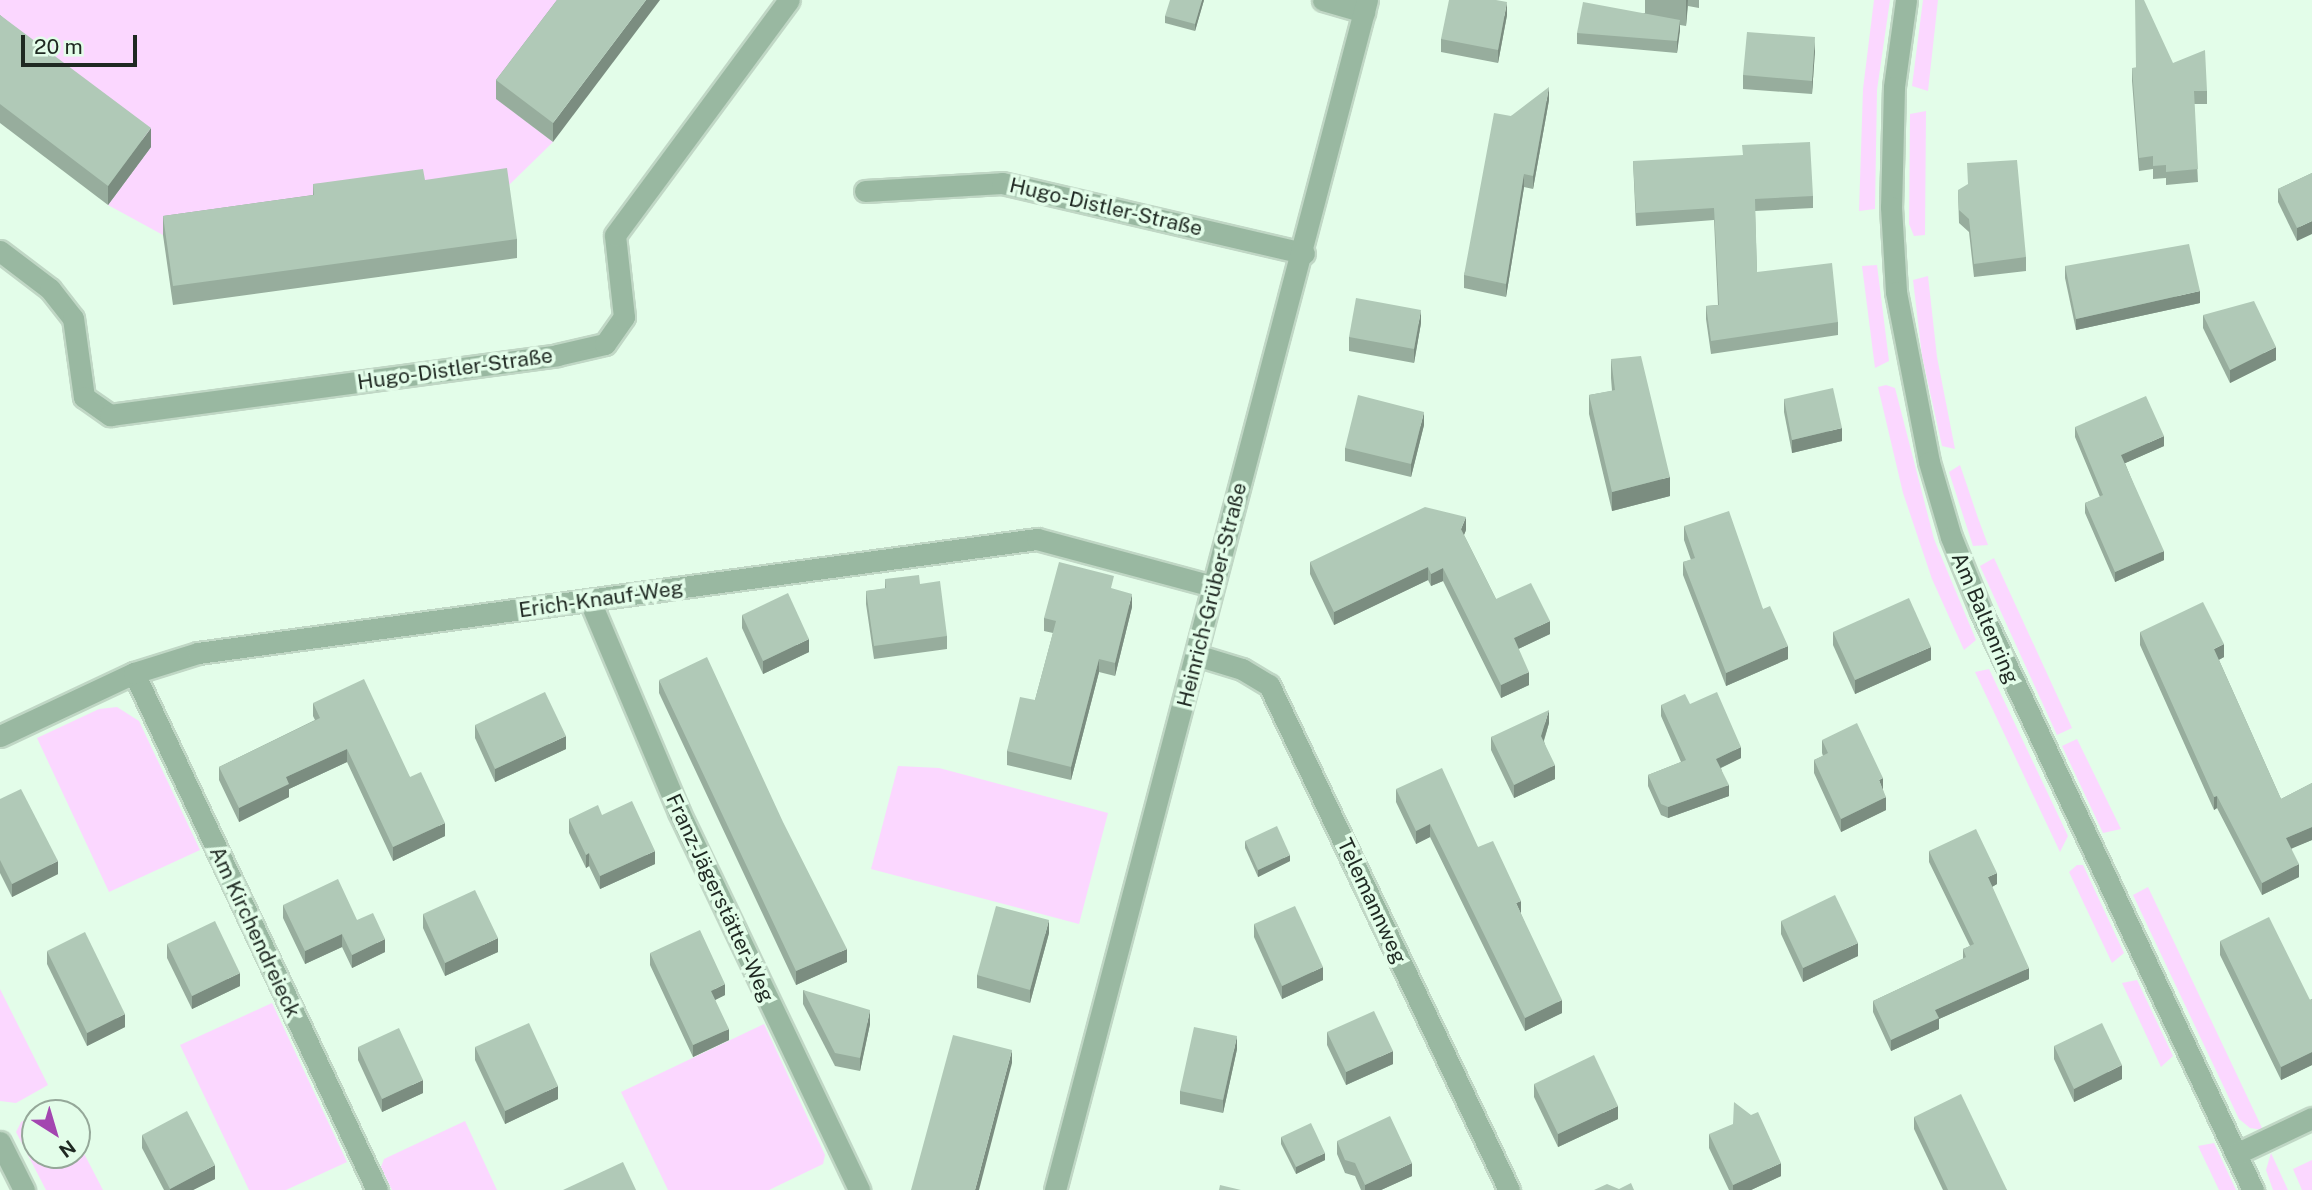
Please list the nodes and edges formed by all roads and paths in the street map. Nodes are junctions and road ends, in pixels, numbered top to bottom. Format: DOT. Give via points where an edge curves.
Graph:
graph roads {
  1 [pos="789,0"];
  2 [pos="1323,0"];
  3 [pos="1906,0"];
  4 [pos="1366,6"];
  5 [pos="864,191"];
  6 [pos="0,251"];
  7 [pos="1304,253"];
  8 [pos="1213,586"];
  9 [pos="590,601"];
  10 [pos="1196,655"];
  11 [pos="134,673"];
  12 [pos="0,736"];
  13 [pos="2312,1118"];
  14 [pos="0,1143"];
  15 [pos="2236,1154"];
  16 [pos="24,1190"];
  17 [pos="377,1190"];
  18 [pos="859,1190"];
  19 [pos="1055,1190"];
  20 [pos="1509,1190"];
  21 [pos="2253,1190"];
  1 -- 6 [label="street, Hugo-Distler-Straße" via="615,235 624,317 604,344 558,355 110,415 84,397 74,318 50,289"];
  2 -- 4 [label="street"];
  3 -- 15 [label="street, Am Baltenring" via="1894,87 1891,207 1896,292 1928,462 1980,611"];
  4 -- 7 [label="street, Heinrich-Grüber-Straße"];
  5 -- 7 [label="street, Hugo-Distler-Straße" via="1002,183"];
  7 -- 8 [label="street, Heinrich-Grüber-Straße"];
  8 -- 9 [label="street, Erich-Knauf-Weg" via="1037,539"];
  8 -- 10 [label="street, Heinrich-Grüber-Straße"];
  9 -- 11 [label="street, Erich-Knauf-Weg" via="198,653"];
  9 -- 18 [label="street, Franz-Jägerstätter-Weg" via="679,812"];
  10 -- 19 [label="street, Heinrich-Grüber-Straße"];
  10 -- 20 [label="street, Telemannweg" via="1242,669 1269,685"];
  11 -- 12 [label="street, Erich-Knauf-Weg"];
  11 -- 17 [label="street, Am Kirchendreieck"];
  13 -- 15 [label="street"];
  14 -- 16 [label="street"];
  15 -- 21 [label="street, Am Baltenring"];
}
